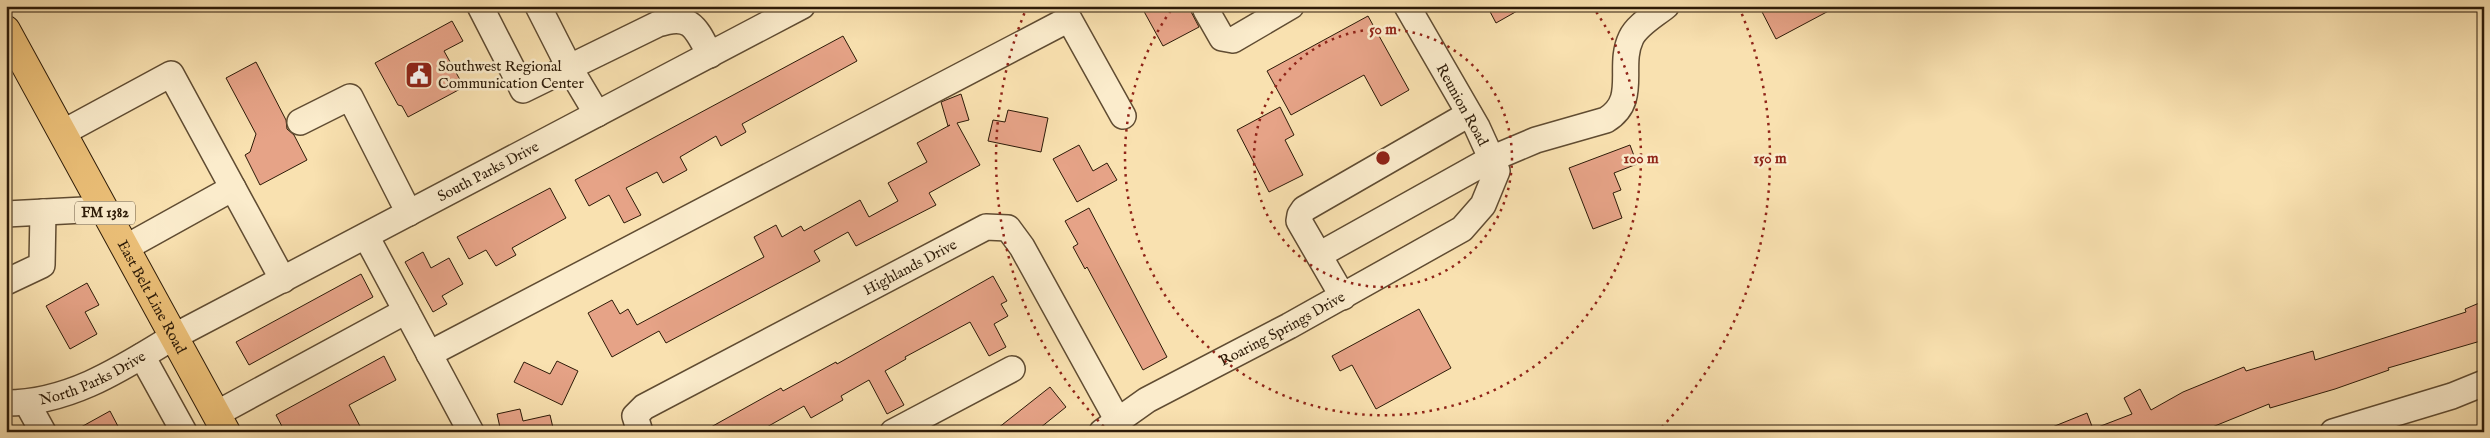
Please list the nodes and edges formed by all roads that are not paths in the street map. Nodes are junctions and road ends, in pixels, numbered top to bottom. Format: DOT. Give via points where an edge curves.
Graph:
graph roads {
  1 [pos="480,6"];
  2 [pos="538,6"];
  3 [pos="802,6"];
  4 [pos="1208,6"];
  5 [pos="1291,6"];
  6 [pos="1407,6"];
  7 [pos="1666,6"];
  8 [pos="777,12"];
  9 [pos="6,30"];
  10 [pos="710,55"];
  11 [pos="569,67"];
  12 [pos="598,114"];
  13 [pos="1469,114"];
  14 [pos="1123,116"];
  15 [pos="300,122"];
  16 [pos="62,133"];
  17 [pos="1491,159"];
  18 [pos="233,188"];
  19 [pos="103,209"];
  20 [pos="43,212"];
  21 [pos="409,213"];
  22 [pos="6,214"];
  23 [pos="1462,229"];
  24 [pos="366,236"];
  25 [pos="125,248"];
  26 [pos="1319,255"];
  27 [pos="283,280"];
  28 [pos="6,282"];
  29 [pos="1343,296"];
  30 [pos="406,311"];
  31 [pos="173,338"];
  32 [pos="429,354"];
  33 [pos="142,356"];
  34 [pos="1012,369"];
  35 [pos="2484,383"];
  36 [pos="17,402"];
  37 [pos="221,423"];
  38 [pos="1110,426"];
  39 [pos="43,432"];
  40 [pos="184,432"];
  41 [pos="471,432"];
  42 [pos="640,432"];
  43 [pos="893,432"];
  44 [pos="2332,432"];
  1 -- 11 [label="street" via="523,90"];
  2 -- 11 [label="street"];
  3 -- 8 [label="street, South Parks Drive"];
  4 -- 5 [label="street" via="1206,10 1222,38 1233,40"];
  6 -- 13 [label="street, Reunion Road"];
  7 -- 17 [label="street" via="1632,36 1628,46 1624,100 1616,114 1606,120 1536,140"];
  8 -- 10 [label="street, South Parks Drive"];
  9 -- 16 [label="main road, East Belt Line Road / FM 1382"];
  10 -- 11 [label="street" via="688,21 672,20"];
  10 -- 12 [label="street, South Parks Drive"];
  11 -- 12 [label="street"];
  12 -- 21 [label="street, South Parks Drive"];
  13 -- 17 [label="street, Reunion Road"];
  13 -- 26 [label="street" via="1304,209 1299,221"];
  14 -- 32 [label="street" via="1069,18"];
  15 -- 21 [label="street" via="350,97"];
  16 -- 18 [label="street" via="171,74"];
  16 -- 19 [label="main road, East Belt Line Road / FM 1382"];
  17 -- 23 [label="street, Reunion Road" via="1497,171 1483,205"];
  17 -- 26 [label="street"];
  18 -- 25 [label="street"];
  18 -- 27 [label="street"];
  19 -- 20 [label="street"];
  19 -- 25 [label="main road, East Belt Line Road / FM 1382"];
  20 -- 22 [label="street"];
  20 -- 28 [label="street" via="42,265"];
  21 -- 24 [label="street, South Parks Drive"];
  23 -- 29 [label="street, Roaring Springs Drive"];
  24 -- 27 [label="street, South Parks Drive"];
  24 -- 30 [label="street"];
  25 -- 31 [label="main road, East Belt Line Road / FM 1382"];
  26 -- 29 [label="street"];
  27 -- 31 [label="street, South Parks Drive"];
  29 -- 38 [label="street, Roaring Springs Drive" via="1147,400"];
  30 -- 32 [label="street"];
  30 -- 37 [label="street"];
  31 -- 33 [label="street, North Parks Drive"];
  31 -- 37 [label="main road, East Belt Line Road / FM 1382"];
  32 -- 41 [label="street"];
  33 -- 36 [label="street, North Parks Drive" via="108,377 66,393"];
  33 -- 40 [label="street"];
  34 -- 43 [label="street"];
  35 -- 44 [label="street" via="2452,396"];
  36 -- 39 [label="street"];
  38 -- 42 [label="street, Highlands Drive" via="1022,247 1008,228 986,227 644,407 635,416"];
}
